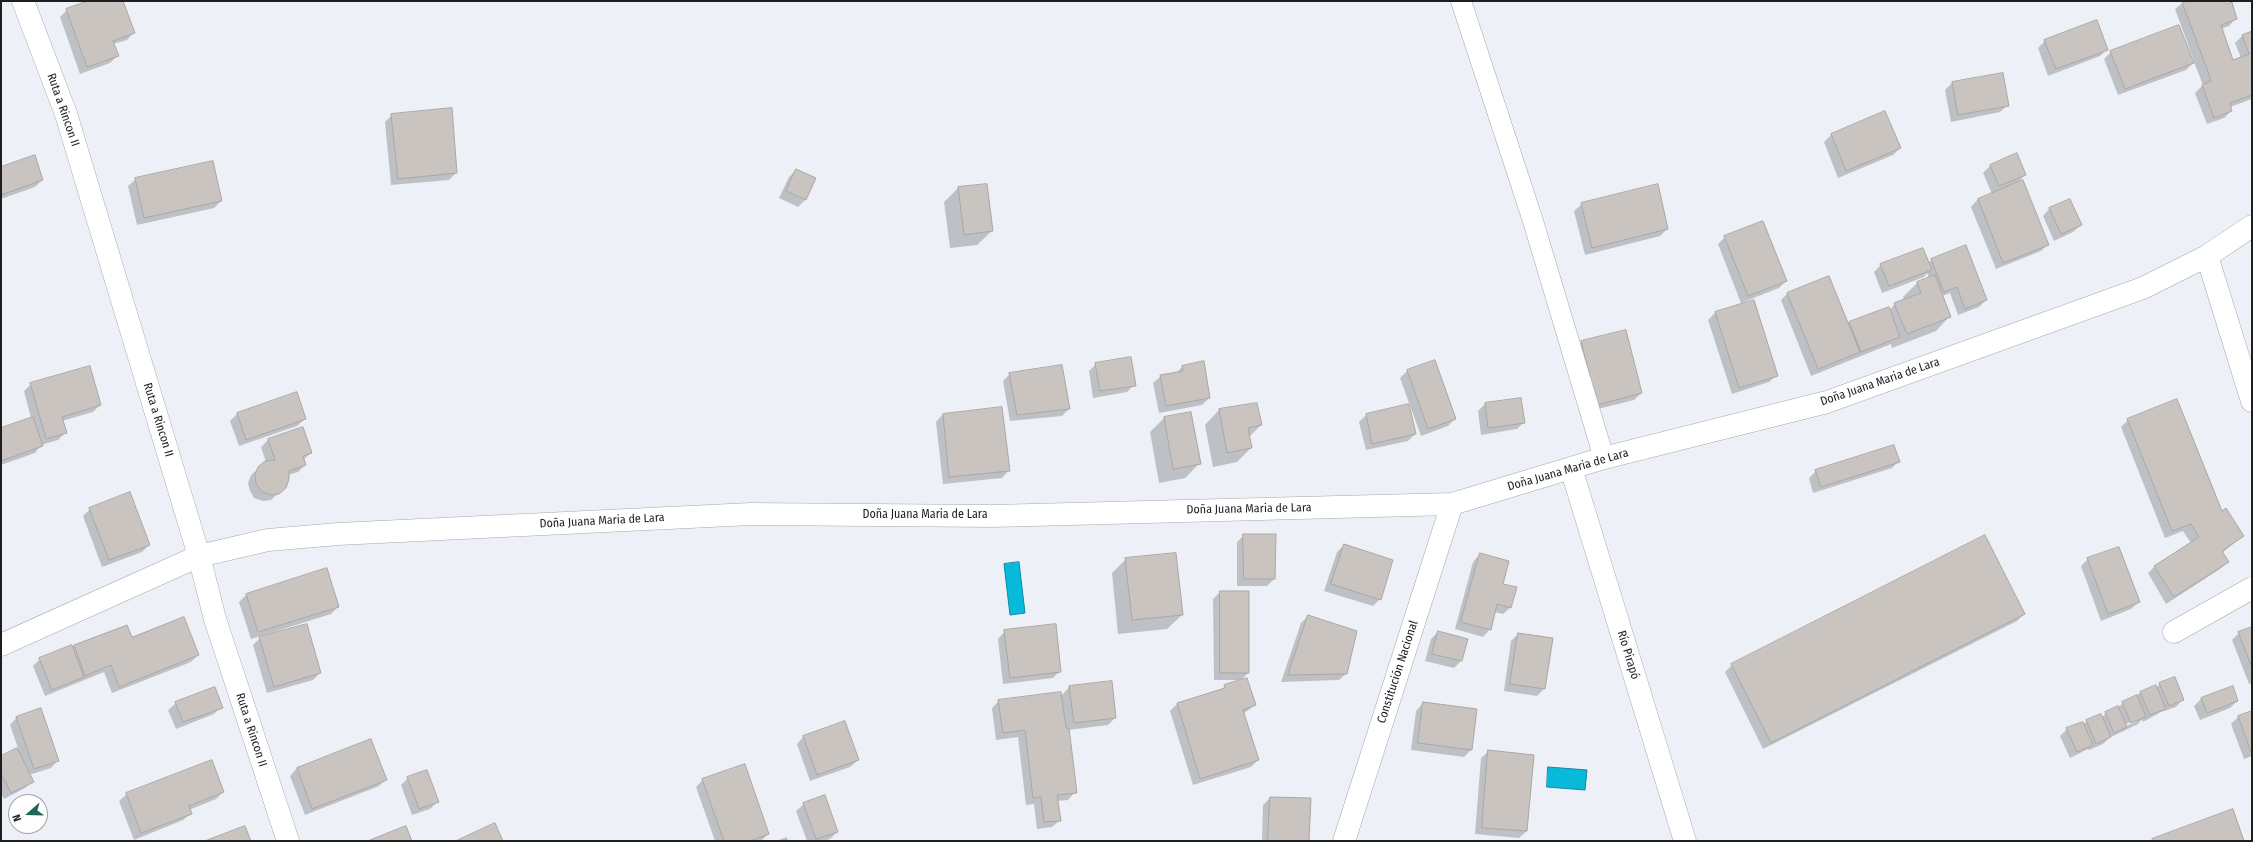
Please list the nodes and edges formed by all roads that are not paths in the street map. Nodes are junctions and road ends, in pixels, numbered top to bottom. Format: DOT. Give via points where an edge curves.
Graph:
graph roads {
  1 [pos="22,1"];
  2 [pos="1461,1"];
  3 [pos="2252,226"];
  4 [pos="2207,256"];
  5 [pos="2252,401"];
  6 [pos="1604,458"];
  7 [pos="1571,468"];
  8 [pos="1452,504"];
  9 [pos="199,556"];
  10 [pos="2252,588"];
  11 [pos="2174,632"];
  12 [pos="1,645"];
  13 [pos="288,841"];
  14 [pos="1344,841"];
  15 [pos="1685,841"];
  1 -- 9 [label="street, Ruta a Rincon II" via="66,114"];
  2 -- 6 [label="lane" via="1533,221"];
  3 -- 4 [label="street, Doña Juana Maria de Lara"];
  4 -- 5 [label="street"];
  4 -- 6 [label="street, Doña Juana Maria de Lara" via="2143,288 1827,402"];
  6 -- 7 [label="street, Doña Juana Maria de Lara"];
  7 -- 8 [label="street, Doña Juana Maria de Lara"];
  7 -- 15 [label="street, Río Pirapó"];
  8 -- 9 [label="street, Doña Juana Maria de Lara" via="992,516 751,514 338,534 268,540"];
  8 -- 14 [label="street, Constitución Nacional"];
  9 -- 12 [label="street, Doña Juana Maria de Lara"];
  9 -- 13 [label="street, Ruta a Rincon II" via="215,619"];
  10 -- 11 [label="street"];
}
